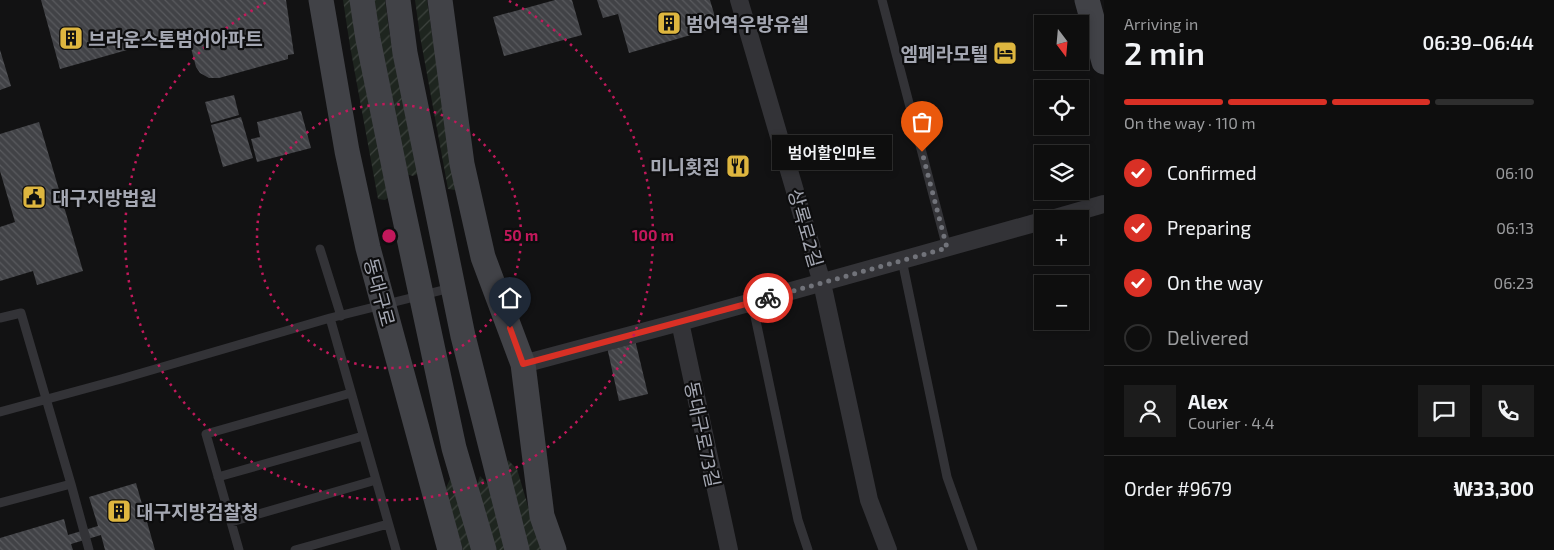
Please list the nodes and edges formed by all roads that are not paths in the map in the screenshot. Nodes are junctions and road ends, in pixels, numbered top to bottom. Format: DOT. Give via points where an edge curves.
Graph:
graph roads {
  1 [pos="321,0"];
  2 [pos="362,0"];
  3 [pos="398,0"];
  4 [pos="440,0"];
  5 [pos="739,0"];
  6 [pos="882,0"];
  7 [pos="1087,0"];
  8 [pos="1104,62"];
  9 [pos="435,192"];
  10 [pos="400,196"];
  11 [pos="1104,204"];
  12 [pos="1083,210"];
  13 [pos="1034,223"];
  14 [pos="947,248"];
  15 [pos="320,249"];
  16 [pos="902,260"];
  17 [pos="822,283"];
  18 [pos="454,287"];
  19 [pos="421,295"];
  20 [pos="752,302"];
  21 [pos="383,305"];
  22 [pos="341,316"];
  23 [pos="0,318"];
  24 [pos="330,318"];
  25 [pos="680,322"];
  26 [pos="523,364"];
  27 [pos="351,393"];
  28 [pos="47,399"];
  29 [pos="0,412"];
  30 [pos="363,436"];
  31 [pos="218,477"];
  32 [pos="376,480"];
  33 [pos="71,484"];
  34 [pos="0,504"];
  35 [pos="231,522"];
  36 [pos="388,524"];
  37 [pos="728,548"];
  38 [pos="89,550"];
  39 [pos="239,550"];
  40 [pos="295,550"];
  41 [pos="396,550"];
  42 [pos="450,550"];
  43 [pos="484,550"];
  44 [pos="517,550"];
  45 [pos="554,550"];
  46 [pos="808,550"];
  47 [pos="888,550"];
  48 [pos="973,550"];
  1 -- 21 [label="main road, 동대구로" via="347,151"];
  2 -- 10 [label="main road, 동대구로"];
  3 -- 9 [label="main road" via="405,52"];
  4 -- 26 [label="main road" via="464,173 483,257"];
  5 -- 17 [label="street, 상록로2길"];
  6 -- 14 [label="lane"];
  7 -- 8 [label="main road"];
  9 -- 10 [label="main road" via="432,210 419,217 405,211"];
  9 -- 18 [label="main road"];
  10 -- 19 [label="main road, 동대구로"];
  11 -- 12 [label="street"];
  13 -- 14 [label="street"];
  14 -- 16 [label="street"];
  15 -- 22 [label="lane"];
  16 -- 17 [label="street"];
  16 -- 48 [label="lane" via="947,477"];
  17 -- 20 [label="street"];
  17 -- 47 [label="street" via="870,500"];
  18 -- 19 [label="lane"];
  18 -- 44 [label="main road" via="463,336"];
  19 -- 21 [label="lane"];
  19 -- 43 [label="main road, 동대구로" via="454,448"];
  20 -- 25 [label="street"];
  20 -- 46 [label="lane" via="798,520"];
  21 -- 22 [label="lane"];
  21 -- 42 [label="main road, 동대구로"];
  22 -- 24 [label="lane"];
  23 -- 28 [label="lane" via="21,313"];
  24 -- 27 [label="lane"];
  24 -- 28 [label="lane"];
  25 -- 26 [label="street"];
  25 -- 37 [label="street, 동대구로73길"];
  26 -- 45 [label="main road" via="542,516"];
  27 -- 30 [label="lane"];
  27 -- 31 [label="lane" via="206,434"];
  28 -- 29 [label="lane"];
  28 -- 33 [label="lane"];
  30 -- 31 [label="lane"];
  30 -- 32 [label="lane"];
  31 -- 35 [label="lane"];
  32 -- 35 [label="lane"];
  32 -- 36 [label="lane"];
  33 -- 34 [label="lane"];
  33 -- 38 [label="lane"];
  35 -- 39 [label="lane"];
  36 -- 40 [label="lane"];
  36 -- 41 [label="lane"];
}
